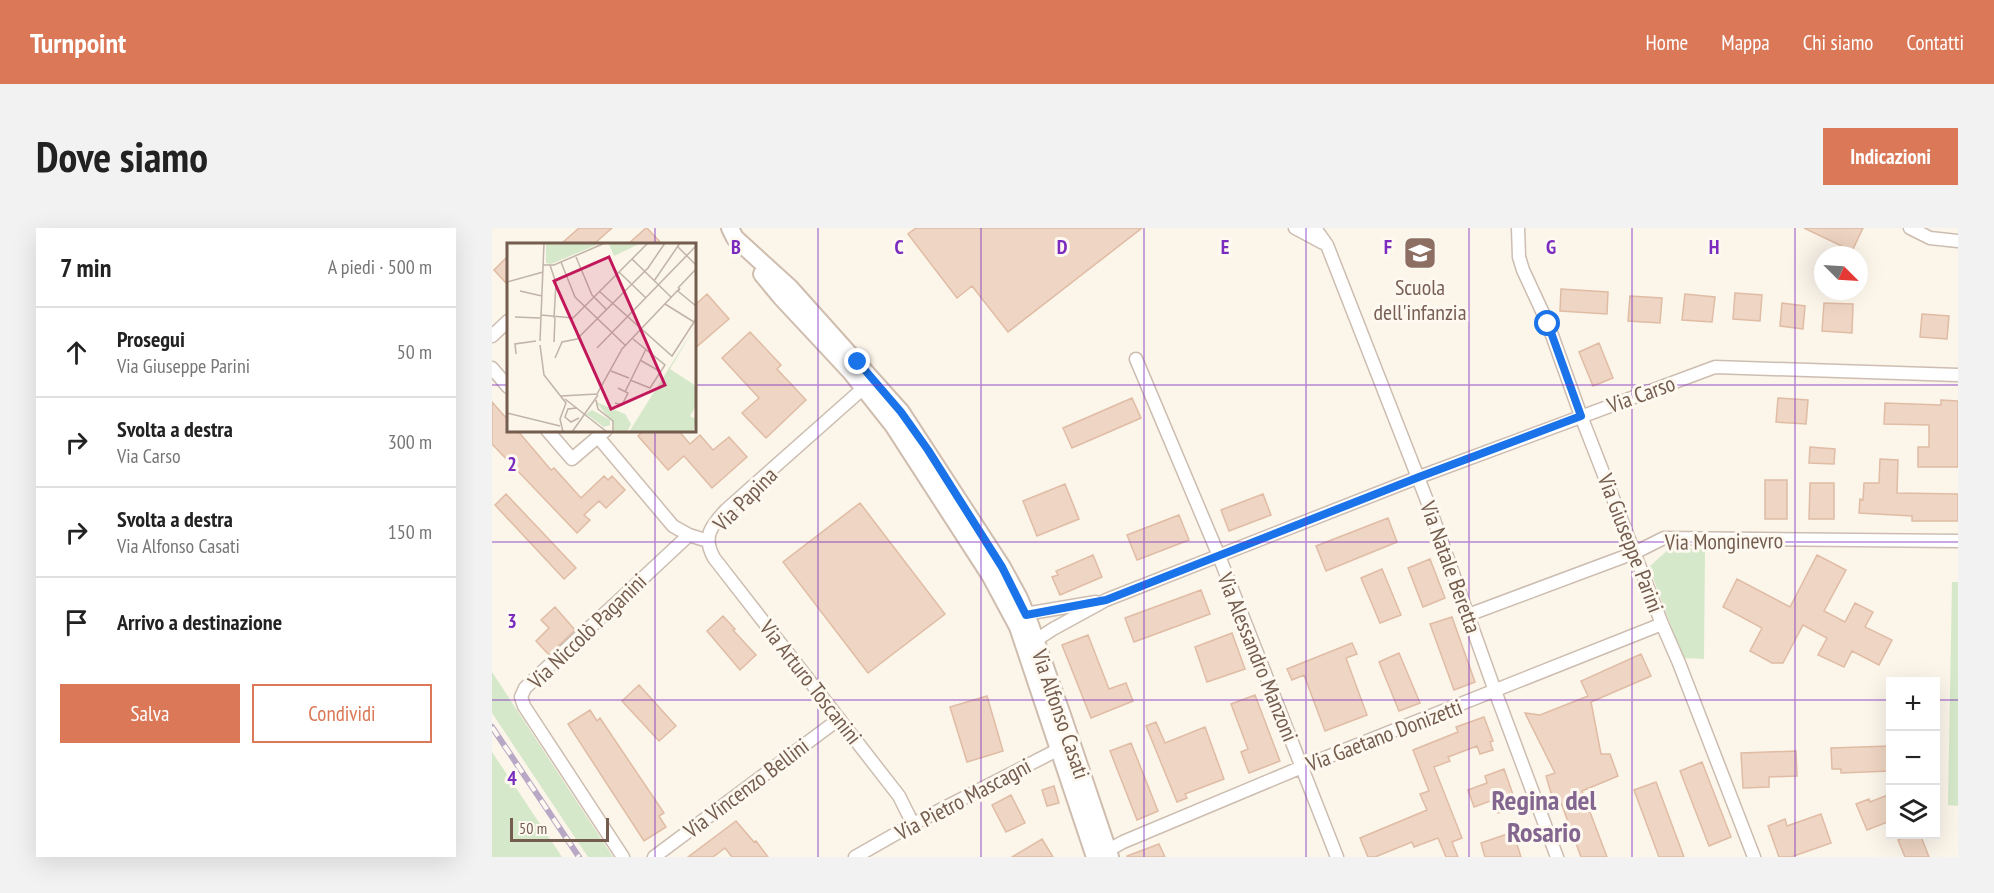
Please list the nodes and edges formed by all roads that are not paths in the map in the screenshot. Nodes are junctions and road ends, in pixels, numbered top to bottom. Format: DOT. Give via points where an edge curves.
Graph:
graph roads {
  1 [pos="1295,228"];
  2 [pos="1315,228"];
  3 [pos="1518,228"];
  4 [pos="1910,228"];
  5 [pos="731,232"];
  6 [pos="1958,241"];
  7 [pos="1327,246"];
  8 [pos="507,322"];
  9 [pos="492,336"];
  10 [pos="1136,359"];
  11 [pos="492,368"];
  12 [pos="1958,375"];
  13 [pos="869,384"];
  14 [pos="507,386"];
  15 [pos="1581,416"];
  16 [pos="549,432"];
  17 [pos="602,434"];
  18 [pos="1419,477"];
  19 [pos="689,535"];
  20 [pos="708,541"];
  21 [pos="1958,541"];
  22 [pos="1634,553"];
  23 [pos="1219,556"];
  24 [pos="1106,600"];
  25 [pos="1019,615"];
  26 [pos="1468,615"];
  27 [pos="1662,624"];
  28 [pos="1030,644"];
  29 [pos="1495,692"];
  30 [pos="839,718"];
  31 [pos="1065,746"];
  32 [pos="1302,767"];
  33 [pos="913,824"];
  34 [pos="1102,855"];
  35 [pos="623,857"];
  36 [pos="654,857"];
  37 [pos="855,857"];
  38 [pos="1337,857"];
  39 [pos="1557,857"];
  40 [pos="1754,857"];
  1 -- 7 [label="street"];
  2 -- 7 [label="street, Via Natale Beretta"];
  3 -- 15 [label="street, Via Giuseppe Parini" via="1523,270 1548,324"];
  4 -- 6 [label="street" via="1930,238"];
  5 -- 13 [label="main road, Via Alfonso Casati" via="790,288"];
  7 -- 18 [label="street, Via Natale Beretta"];
  8 -- 9 [label="street"];
  10 -- 23 [label="street, Via Alessandro Manzoni"];
  11 -- 14 [label="street"];
  12 -- 15 [label="street, Via Carso" via="1715,367"];
  13 -- 20 [label="street, Via Papina" via="726,510 714,524"];
  13 -- 25 [label="main road, Via Alfonso Casati" via="901,412 928,450 1002,567"];
  15 -- 18 [label="street, Via Carso"];
  15 -- 22 [label="street, Via Giuseppe Parini"];
  16 -- 17 [label="street, Via Papina" via="572,459"];
  17 -- 19 [label="street, Via Papina" via="674,526"];
  18 -- 23 [label="street, Via Carso"];
  18 -- 26 [label="street, Via Natale Beretta"];
  19 -- 20 [label="street, Via Papina"];
  19 -- 35 [label="street, Via Niccolò Paganini" via="525,688 521,697"];
  20 -- 30 [label="street, Via Arturo Toscanini" via="714,558"];
  21 -- 22 [label="street, Via Monginevro" via="1664,538"];
  22 -- 26 [label="street, Via Monginevro"];
  22 -- 27 [label="street, Via Giuseppe Parini"];
  23 -- 24 [label="street, Via Carso"];
  23 -- 32 [label="street, Via Alessandro Manzoni"];
  24 -- 25 [label="street, Via Carso"];
  24 -- 28 [label="street, Via Carso"];
  25 -- 28 [label="main road, Via Alfonso Casati"];
  26 -- 29 [label="street, Via Natale Beretta"];
  27 -- 29 [label="street, Via Gaetano Donizetti"];
  27 -- 40 [label="street, Via Giuseppe Parini"];
  28 -- 31 [label="main road, Via Alfonso Casati"];
  29 -- 32 [label="street, Via Gaetano Donizetti"];
  29 -- 39 [label="street, Via Natale Beretta"];
  30 -- 33 [label="street, Via Arturo Toscanini" via="899,796"];
  30 -- 36 [label="street, Via Vincenzo Bellini"];
  31 -- 33 [label="street, Via Pietro Mascagni"];
  31 -- 34 [label="main road, Via Alfonso Casati"];
  32 -- 34 [label="street, Via Gaetano Donizetti"];
  32 -- 38 [label="street, Via Alessandro Manzoni"];
  33 -- 37 [label="street, Via Pietro Mascagni"];
}
